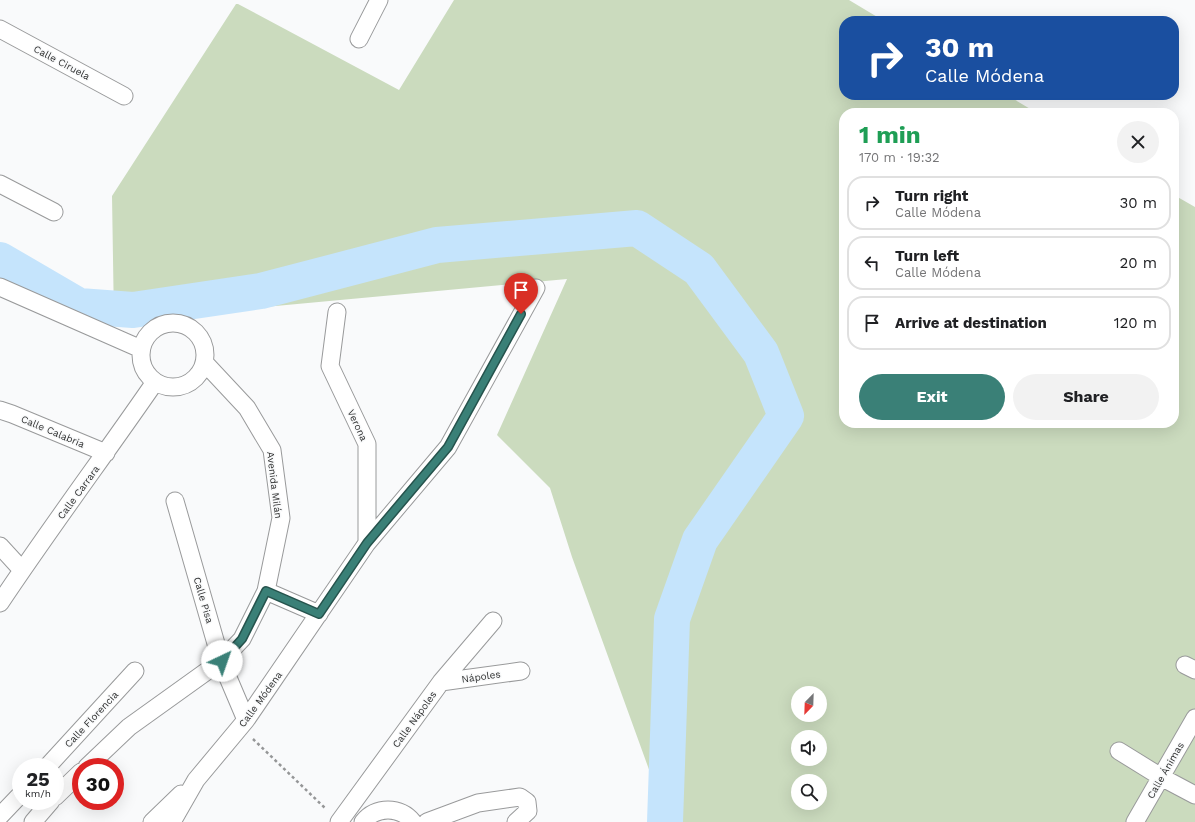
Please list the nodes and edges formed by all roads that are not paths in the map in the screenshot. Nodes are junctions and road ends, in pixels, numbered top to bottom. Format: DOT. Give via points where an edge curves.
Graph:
graph roads {
  1 [pos="379,0"];
  2 [pos="0,29"];
  3 [pos="359,39"];
  4 [pos="124,96"];
  5 [pos="0,184"];
  6 [pos="54,212"];
  7 [pos="0,287"];
  8 [pos="536,288"];
  9 [pos="337,312"];
  10 [pos="141,349"];
  11 [pos="204,362"];
  12 [pos="155,382"];
  13 [pos="0,410"];
  14 [pos="106,453"];
  15 [pos="175,501"];
  16 [pos="367,543"];
  17 [pos="0,546"];
  18 [pos="22,570"];
  19 [pos="266,591"];
  20 [pos="0,603"];
  21 [pos="319,614"];
  22 [pos="493,621"];
  23 [pos="222,661"];
  24 [pos="135,671"];
  25 [pos="521,671"];
  26 [pos="441,682"];
  27 [pos="1195,718"];
  28 [pos="243,723"];
  29 [pos="1119,751"];
  30 [pos="55,758"];
  31 [pos="96,758"];
  32 [pos="1161,777"];
  33 [pos="72,780"];
  34 [pos="196,780"];
  35 [pos="64,788"];
  36 [pos="1195,795"];
  37 [pos="12,803"];
  38 [pos="43,810"];
  39 [pos="0,816"];
  40 [pos="342,818"];
  41 [pos="363,821"];
  42 [pos="33,822"];
  43 [pos="152,822"];
  44 [pos="172,822"];
  45 [pos="413,822"];
  46 [pos="427,822"];
  47 [pos="516,822"];
  48 [pos="1135,822"];
  1 -- 3 [label="street"];
  2 -- 4 [label="street, Calle Ciruela"];
  5 -- 6 [label="street"];
  7 -- 10 [label="street"];
  8 -- 16 [label="street, Calle Módena" via="448,447"];
  9 -- 16 [label="street, Verona" via="330,366 367,444"];
  10 -- 11 [label="street" via="144,339 151,331 169,323 179,323 189,327 202,342"];
  10 -- 12 [label="street" via="143,367"];
  11 -- 12 [label="street" via="194,379 185,384 175,387"];
  11 -- 19 [label="street, Avenida Milán" via="247,408 272,450 281,518"];
  12 -- 14 [label="street, Calle Carrara"];
  13 -- 14 [label="street, Calle Calabria"];
  14 -- 18 [label="street, Calle Carrara"];
  15 -- 23 [label="street, Calle Pisa"];
  16 -- 21 [label="street, Calle Módena"];
  17 -- 18 [label="street"];
  18 -- 20 [label="street, Calle Carrara"];
  19 -- 21 [label="street"];
  19 -- 23 [label="street, Avenida Milán" via="242,639"];
  21 -- 28 [label="street, Calle Módena"];
  22 -- 26 [label="street, Calle Nápoles"];
  23 -- 28 [label="street, Calle Pisa"];
  23 -- 31 [label="street, Avenida Milán" via="129,727"];
  24 -- 30 [label="street, Calle Florencia"];
  25 -- 26 [label="street, Nápoles"];
  26 -- 40 [label="street, Calle Nápoles"];
  27 -- 32 [label="street, Calle Ánimas"];
  28 -- 34 [label="street, Calle Módena"];
  29 -- 32 [label="street"];
  32 -- 36 [label="street"];
  32 -- 48 [label="street, Calle Ánimas"];
  33 -- 35 [label="street"];
  34 -- 43 [label="street, Calle Módena"];
  34 -- 44 [label="street, Calle Módena"];
  37 -- 39 [label="street"];
  38 -- 42 [label="street"];
  40 -- 41 [label="street"];
  41 -- 45 [label="street" via="373,813 385,809 408,816"];
  46 -- 47 [label="street" via="478,803 520,797 527,802 528,811"];
}
